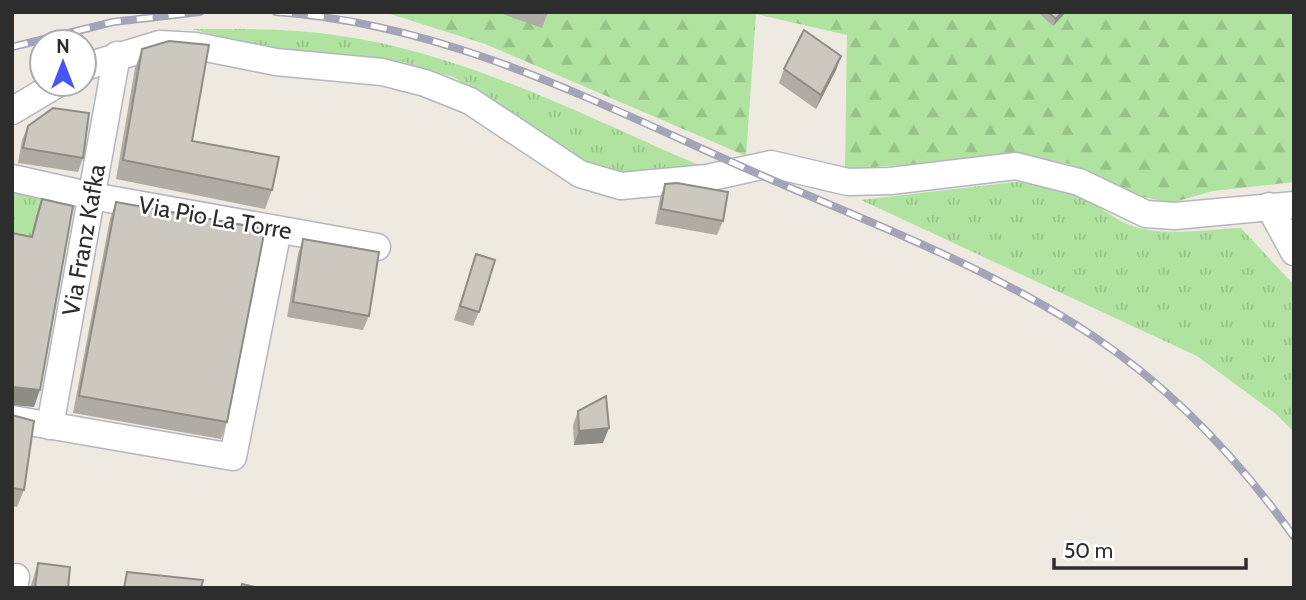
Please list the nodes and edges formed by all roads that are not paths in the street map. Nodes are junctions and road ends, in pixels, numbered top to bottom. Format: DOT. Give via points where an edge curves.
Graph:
graph roads {
  1 [pos="117,55"];
  2 [pos="98,62"];
  3 [pos="34,98"];
  4 [pos="12,111"];
  5 [pos="12,178"];
  6 [pos="92,196"];
  7 [pos="1281,205"];
  8 [pos="278,230"];
  9 [pos="377,247"];
  10 [pos="1294,252"];
  11 [pos="12,419"];
  12 [pos="50,426"];
  1 -- 2 [label="street"];
  1 -- 6 [label="street, Via Franz Kafka"];
  1 -- 7 [label="street" via="160,44 196,47 276,62 382,72 425,83 470,100 580,174 621,186 707,178 771,164 848,182 1016,166 1079,183 1146,214 1175,216"];
  3 -- 4 [label="street"];
  5 -- 6 [label="street, Via Pio La Torre"];
  6 -- 8 [label="street, Via Pio La Torre"];
  6 -- 12 [label="street, Via Franz Kafka"];
  7 -- 10 [label="street"];
  8 -- 9 [label="street, Via Pio La Torre"];
  8 -- 12 [label="street" via="233,457"];
  11 -- 12 [label="street"];
}
